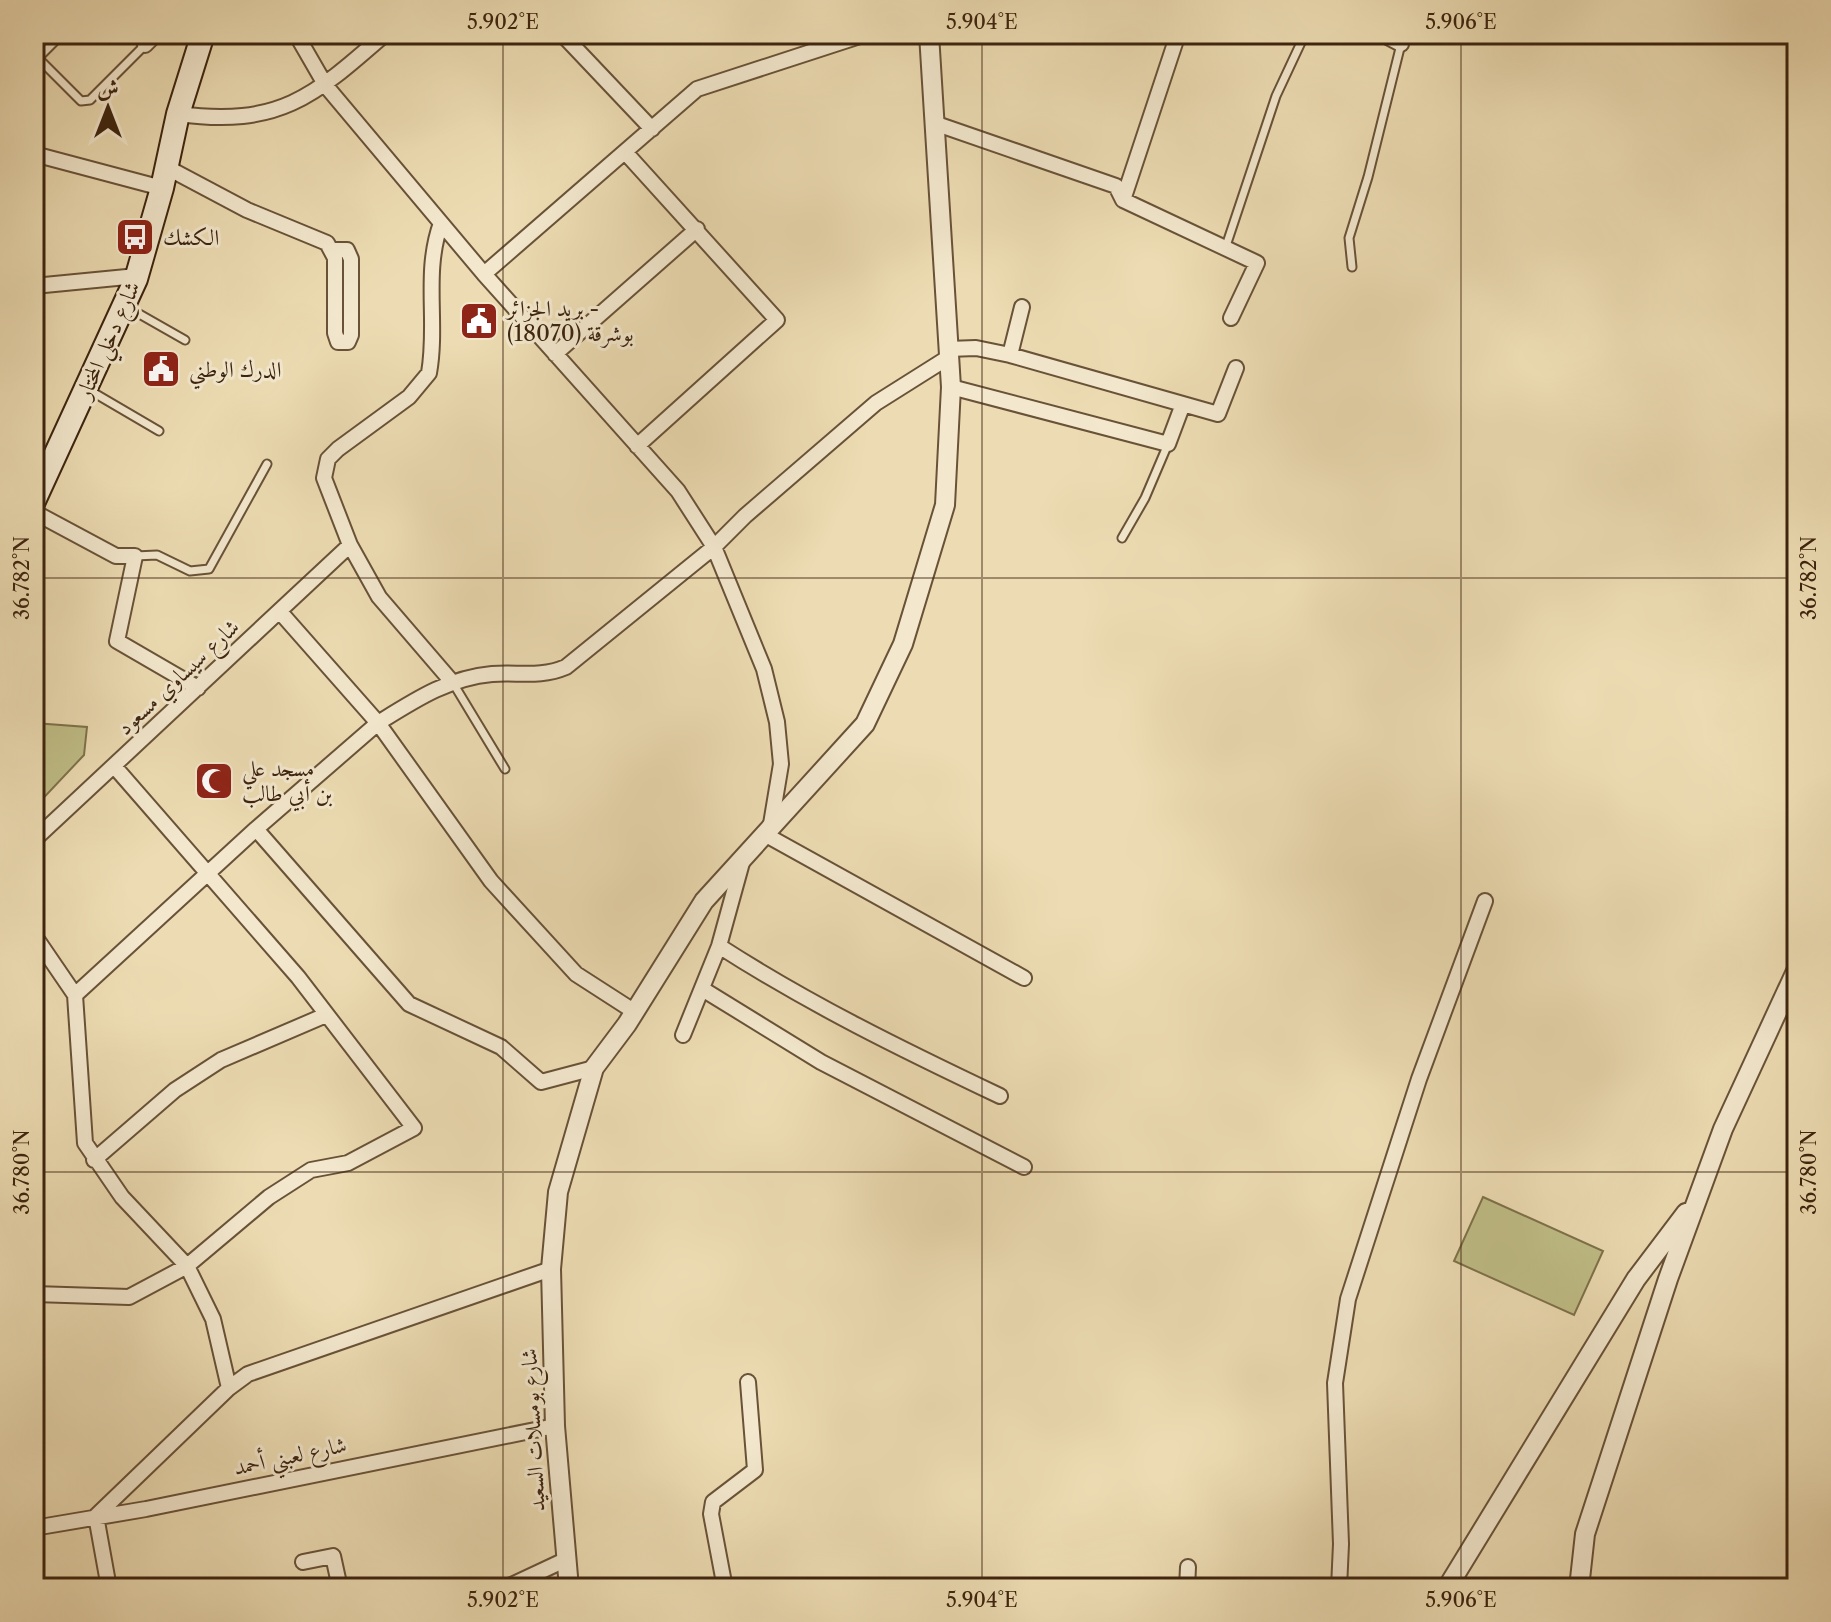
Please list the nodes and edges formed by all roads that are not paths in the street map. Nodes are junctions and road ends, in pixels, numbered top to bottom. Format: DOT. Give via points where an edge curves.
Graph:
graph roads {
  1 [pos="62,34"];
  2 [pos="156,34"];
  3 [pos="203,34"];
  4 [pos="296,34"];
  5 [pos="385,34"];
  6 [pos="562,34"];
  7 [pos="866,34"];
  8 [pos="929,34"];
  9 [pos="1178,34"];
  10 [pos="1305,34"];
  11 [pos="1382,34"];
  12 [pos="1402,39"];
  13 [pos="145,45"];
  14 [pos="326,86"];
  15 [pos="178,114"];
  16 [pos="934,123"];
  17 [pos="652,129"];
  18 [pos="625,152"];
  19 [pos="34,154"];
  20 [pos="164,178"];
  21 [pos="1123,200"];
  22 [pos="441,223"];
  23 [pos="697,229"];
  24 [pos="1226,246"];
  25 [pos="332,250"];
  26 [pos="1352,267"];
  27 [pos="484,274"];
  28 [pos="137,276"];
  29 [pos="34,286"];
  30 [pos="125,306"];
  31 [pos="1022,307"];
  32 [pos="1231,318"];
  33 [pos="185,340"];
  34 [pos="948,353"];
  35 [pos="555,354"];
  36 [pos="1010,355"];
  37 [pos="1236,368"];
  38 [pos="951,387"];
  39 [pos="87,389"];
  40 [pos="1183,404"];
  41 [pos="159,431"];
  42 [pos="1168,444"];
  43 [pos="637,446"];
  44 [pos="267,464"];
  45 [pos="34,501"];
  46 [pos="34,512"];
  47 [pos="1122,538"];
  48 [pos="350,545"];
  49 [pos="714,547"];
  50 [pos="135,556"];
  51 [pos="281,613"];
  52 [pos="453,683"];
  53 [pos="198,688"];
  54 [pos="378,723"];
  55 [pos="114,766"];
  56 [pos="505,769"];
  57 [pos="256,829"];
  58 [pos="768,832"];
  59 [pos="34,840"];
  60 [pos="743,859"];
  61 [pos="209,872"];
  62 [pos="1485,901"];
  63 [pos="34,935"];
  64 [pos="719,946"];
  65 [pos="1797,969"];
  66 [pos="1024,978"];
  67 [pos="704,990"];
  68 [pos="75,995"];
  69 [pos="635,1012"];
  70 [pos="326,1015"];
  71 [pos="683,1035"];
  72 [pos="594,1068"];
  73 [pos="1000,1096"];
  74 [pos="94,1160"];
  75 [pos="1024,1167"];
  76 [pos="1698,1197"];
  77 [pos="187,1266"];
  78 [pos="551,1269"];
  79 [pos="34,1294"];
  80 [pos="748,1382"];
  81 [pos="229,1388"];
  82 [pos="555,1426"];
  83 [pos="96,1516"];
  84 [pos="34,1528"];
  85 [pos="565,1560"];
  86 [pos="303,1562"];
  87 [pos="1188,1567"];
  88 [pos="109,1588"];
  89 [pos="340,1588"];
  90 [pos="505,1588"];
  91 [pos="569,1588"];
  92 [pos="725,1588"];
  93 [pos="1187,1588"];
  94 [pos="1339,1588"];
  95 [pos="1447,1588"];
  96 [pos="1579,1588"];
  1 -- 13 [label="lane" via="40,60 81,101 90,100"];
  2 -- 13 [label="street"];
  3 -- 15 [label="main road, شارع دخلي المختار"];
  4 -- 14 [label="street"];
  5 -- 14 [label="street"];
  6 -- 17 [label="street"];
  7 -- 17 [label="street" via="697,89"];
  8 -- 16 [label="street"];
  9 -- 21 [label="street"];
  10 -- 24 [label="lane" via="1276,96"];
  11 -- 12 [label="street"];
  12 -- 26 [label="lane" via="1349,238"];
  14 -- 15 [label="street" via="256,116"];
  14 -- 22 [label="street"];
  15 -- 20 [label="main road, شارع دخلي المختار"];
  16 -- 21 [label="street" via="1116,186"];
  16 -- 34 [label="street"];
  17 -- 18 [label="street"];
  18 -- 23 [label="street"];
  18 -- 27 [label="street"];
  19 -- 20 [label="street"];
  20 -- 25 [label="street" via="327,243"];
  20 -- 28 [label="main road, شارع دخلي المختار"];
  21 -- 24 [label="street"];
  22 -- 27 [label="street"];
  22 -- 48 [label="street" via="429,276 429,373 409,397 338,449 324,468"];
  23 -- 35 [label="street"];
  23 -- 43 [label="street" via="777,320"];
  24 -- 32 [label="street" via="1257,263"];
  25 -- 25 [label="street" via="335,333 338,342 348,342 351,259 347,250"];
  27 -- 35 [label="street"];
  28 -- 29 [label="street"];
  28 -- 30 [label="main road, شارع دخلي المختار"];
  30 -- 33 [label="lane"];
  30 -- 39 [label="main road, شارع دخلي المختار"];
  31 -- 36 [label="street"];
  34 -- 36 [label="street" via="976,348"];
  34 -- 38 [label="street"];
  34 -- 49 [label="street" via="876,403"];
  35 -- 43 [label="street"];
  36 -- 40 [label="street"];
  37 -- 40 [label="street" via="1218,414"];
  38 -- 42 [label="street"];
  38 -- 58 [label="street" via="945,505 903,644 865,724"];
  39 -- 41 [label="lane"];
  39 -- 45 [label="main road, شارع دخلي المختار"];
  40 -- 42 [label="street"];
  42 -- 47 [label="lane"];
  43 -- 49 [label="street" via="678,491"];
  44 -- 50 [label="lane" via="209,569 190,571 157,555"];
  46 -- 50 [label="street" via="116,556"];
  48 -- 51 [label="street, شارع سيساوي مسعود"];
  48 -- 52 [label="street" via="379,597"];
  49 -- 52 [label="street" via="566,667 546,676 492,674"];
  49 -- 58 [label="street" via="764,669 777,722 781,764"];
  50 -- 53 [label="street" via="117,641"];
  51 -- 53 [label="street, شارع سيساوي مسعود"];
  51 -- 54 [label="street"];
  52 -- 54 [label="street" via="436,687"];
  52 -- 56 [label="lane"];
  53 -- 55 [label="street, شارع سيساوي مسعود"];
  54 -- 57 [label="street"];
  54 -- 69 [label="street" via="491,881 576,974"];
  55 -- 59 [label="street, شارع سيساوي مسعود"];
  55 -- 61 [label="street"];
  57 -- 61 [label="street"];
  57 -- 72 [label="street" via="409,1004 501,1047 541,1082"];
  58 -- 60 [label="street"];
  58 -- 66 [label="street"];
  60 -- 64 [label="street"];
  60 -- 69 [label="street" via="704,901"];
  61 -- 68 [label="street"];
  61 -- 70 [label="street"];
  62 -- 94 [label="street" via="1419,1079 1348,1299 1335,1383"];
  63 -- 68 [label="street"];
  64 -- 67 [label="street"];
  64 -- 73 [label="street" via="857,1028"];
  65 -- 76 [label="street" via="1723,1129"];
  67 -- 71 [label="street"];
  67 -- 75 [label="street" via="821,1062"];
  68 -- 74 [label="street" via="85,1143"];
  69 -- 72 [label="street"];
  70 -- 74 [label="street" via="221,1060 175,1090"];
  70 -- 77 [label="street" via="414,1128 348,1163 311,1170 269,1197"];
  72 -- 78 [label="street, شارع بومسلات السعيد" via="558,1192"];
  74 -- 77 [label="street"];
  76 -- 95 [label="street" via="1636,1279"];
  76 -- 96 [label="street" via="1585,1534"];
  77 -- 79 [label="street" via="117,1299"];
  77 -- 81 [label="street" via="213,1319"];
  78 -- 81 [label="street" via="248,1374"];
  78 -- 82 [label="street, شارع بومسلات السعيد"];
  80 -- 92 [label="street" via="755,1470 713,1502 711,1514"];
  81 -- 83 [label="street"];
  82 -- 83 [label="street, شارع لعبني أحمد"];
  82 -- 85 [label="street, شارع بومسلات السعيد"];
  83 -- 84 [label="street, شارع لعبني أحمد"];
  83 -- 88 [label="street"];
  85 -- 90 [label="street"];
  85 -- 91 [label="street, شارع بومسلات السعيد"];
  86 -- 89 [label="street" via="333,1556"];
  87 -- 93 [label="street"];
}
